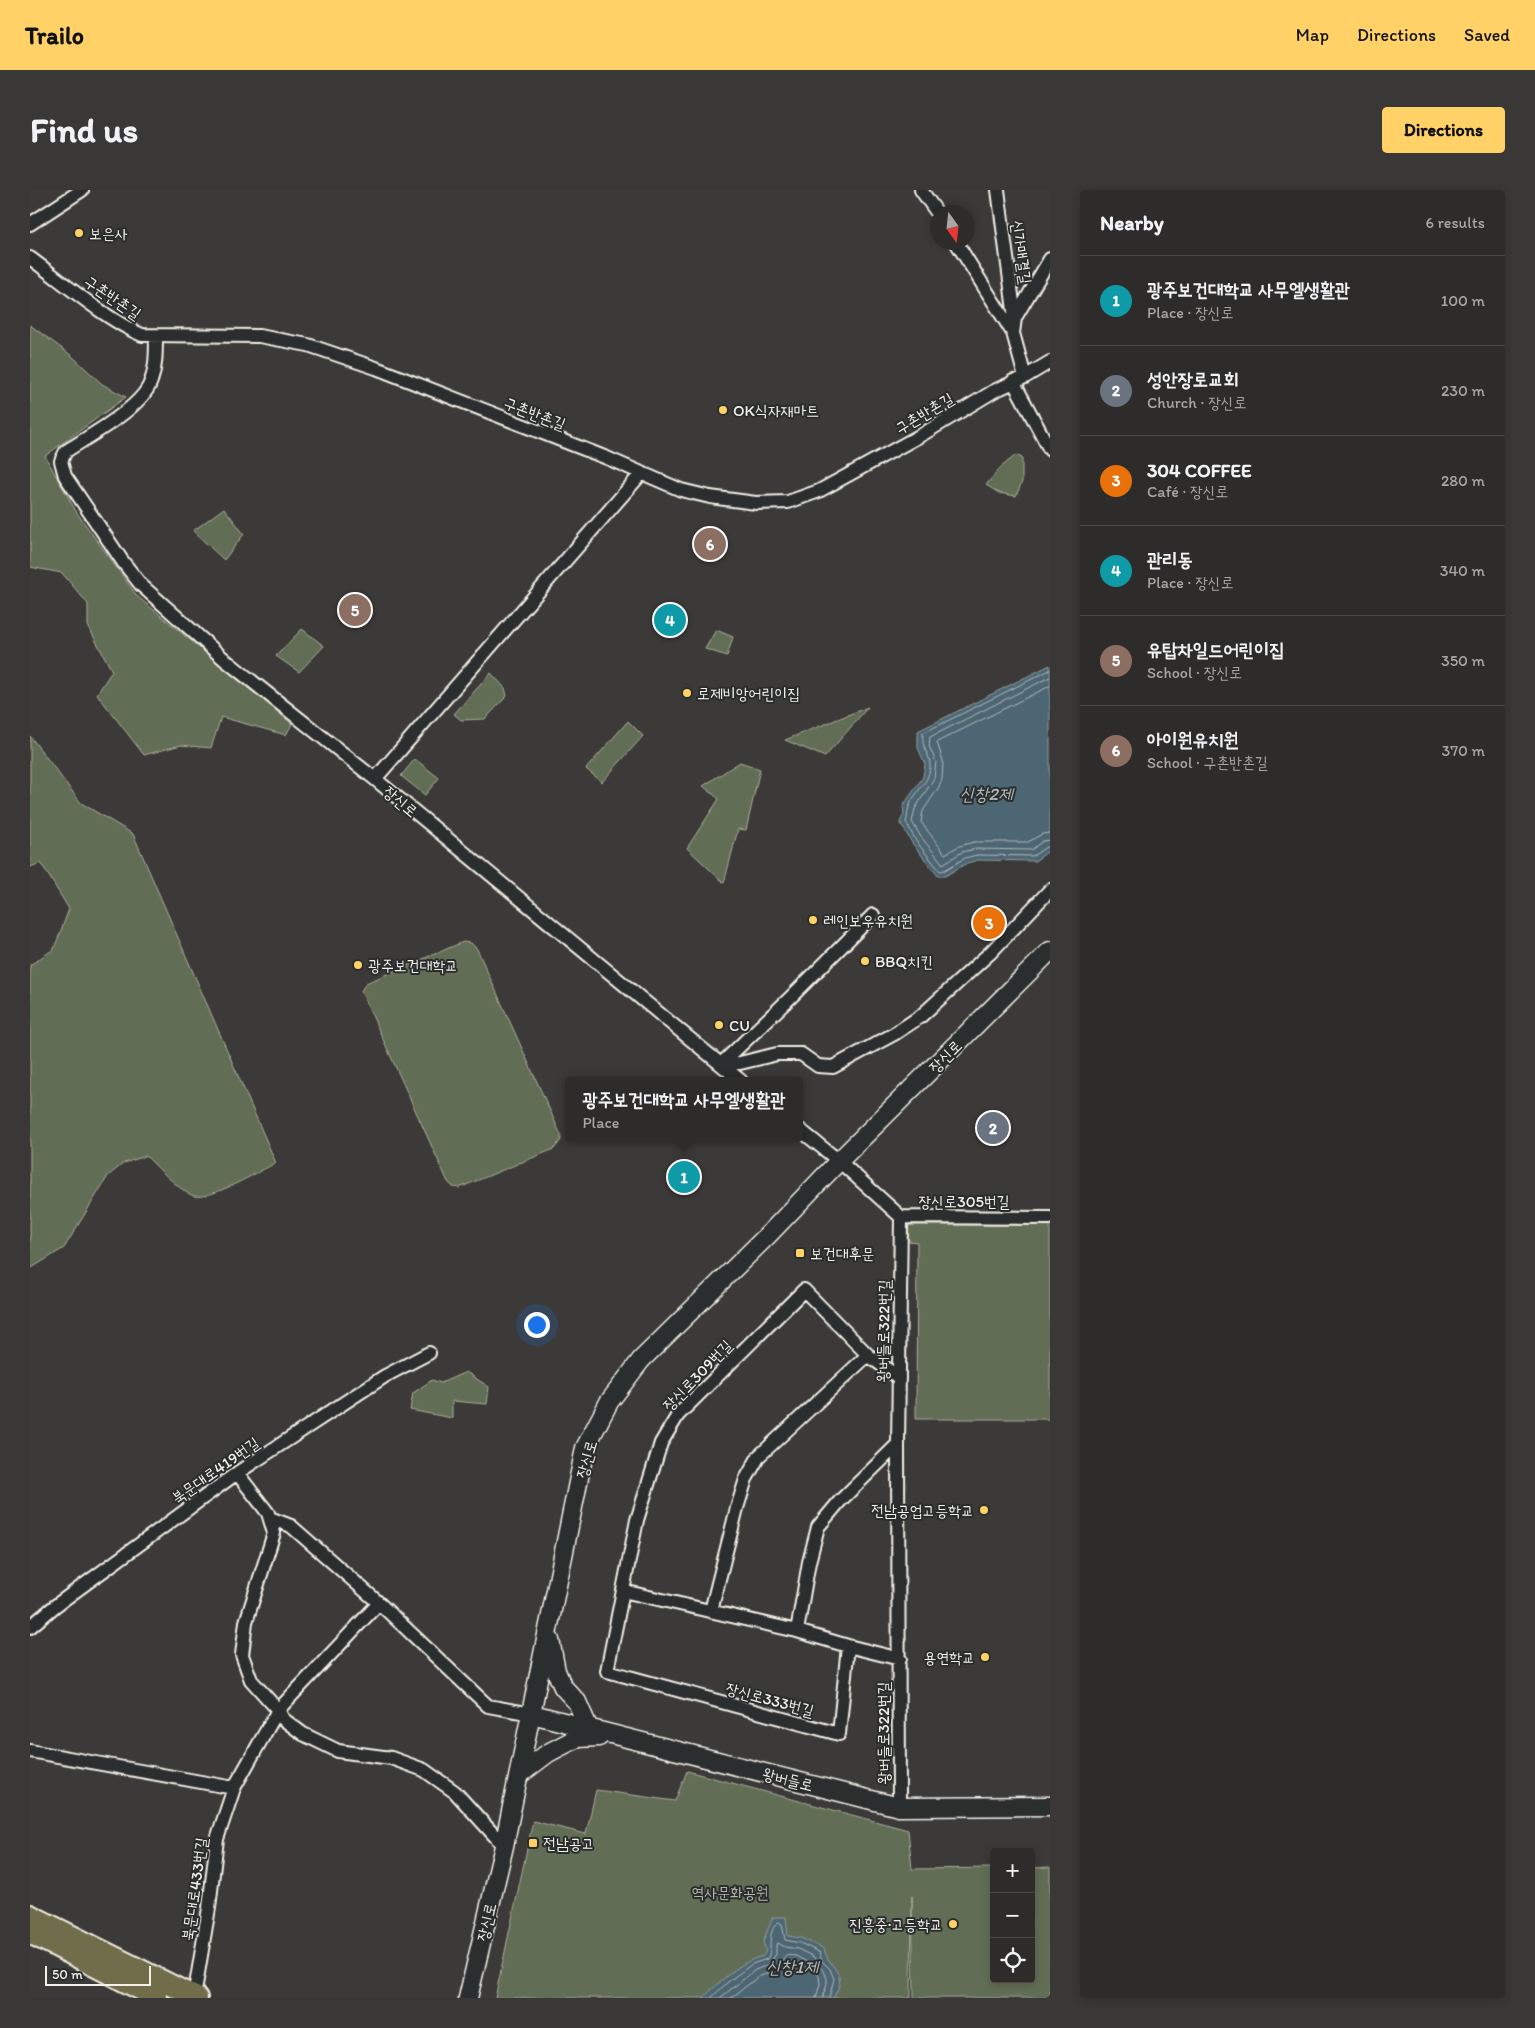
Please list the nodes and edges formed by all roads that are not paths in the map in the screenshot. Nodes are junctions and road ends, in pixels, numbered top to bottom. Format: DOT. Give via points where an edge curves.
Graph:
graph roads {
  1 [pos="82,190"];
  2 [pos="921,190"];
  3 [pos="998,190"];
  4 [pos="932,205"];
  5 [pos="30,224"];
  6 [pos="961,250"];
  7 [pos="30,258"];
  8 [pos="1050,259"];
  9 [pos="1015,318"];
  10 [pos="1013,333"];
  11 [pos="156,336"];
  12 [pos="1050,362"];
  13 [pos="1019,379"];
  14 [pos="1050,450"];
  15 [pos="641,474"];
  16 [pos="375,779"];
  17 [pos="1050,890"];
  18 [pos="873,915"];
  19 [pos="1050,951"];
  20 [pos="720,1064"];
  21 [pos="735,1077"];
  22 [pos="803,1133"];
  23 [pos="839,1161"];
  24 [pos="901,1217"];
  25 [pos="1050,1218"];
  26 [pos="429,1353"];
  27 [pos="868,1356"];
  28 [pos="899,1378"];
  29 [pos="898,1444"];
  30 [pos="237,1473"];
  31 [pos="270,1518"];
  32 [pos="623,1591"];
  33 [pos="379,1603"];
  34 [pos="711,1611"];
  35 [pos="30,1627"];
  36 [pos="797,1631"];
  37 [pos="548,1632"];
  38 [pos="848,1646"];
  39 [pos="900,1659"];
  40 [pos="278,1710"];
  41 [pos="532,1714"];
  42 [pos="589,1729"];
  43 [pos="614,1735"];
  44 [pos="30,1751"];
  45 [pos="519,1776"];
  46 [pos="234,1788"];
  47 [pos="1050,1806"];
  48 [pos="899,1807"];
  49 [pos="504,1846"];
  50 [pos="30,1915"];
  51 [pos="30,1933"];
  52 [pos="196,1997"];
  53 [pos="157,1998"];
  54 [pos="468,1998"];
  1 -- 5 [label="street"];
  2 -- 4 [label="street"];
  3 -- 9 [label="street, 신가매결길"];
  6 -- 10 [label="street, 신가매결길"];
  7 -- 11 [label="street, 구촌반촌길" via="129,329 142,335"];
  8 -- 9 [label="street, 신가매결길"];
  9 -- 10 [label="street, 신가매결길"];
  10 -- 13 [label="street, 신가매결길"];
  11 -- 15 [label="street, 구촌반촌길" via="259,336 308,346 376,368"];
  11 -- 16 [label="street" via="156,360 148,387 131,408 66,451 60,461 65,476 141,585 224,659"];
  12 -- 13 [label="street"];
  13 -- 14 [label="street, 신가매결길"];
  13 -- 15 [label="street, 구촌반촌길" via="994,390 923,434 819,491 788,502 756,503 710,497 681,490"];
  15 -- 16 [label="street, 장신로"];
  16 -- 20 [label="street, 장신로"];
  17 -- 20 [label="street" via="991,952 922,1016 833,1067 818,1066 802,1054 777,1054"];
  18 -- 20 [label="street"];
  19 -- 23 [label="main road, 장신로"];
  20 -- 21 [label="street, 장신로"];
  22 -- 23 [label="street"];
  23 -- 24 [label="street, 장신로305번길"];
  23 -- 37 [label="main road, 장신로" via="641,1360 610,1402 586,1448"];
  24 -- 25 [label="street, 장신로305번길"];
  24 -- 28 [label="street, 왕버들로322번길"];
  26 -- 30 [label="street, 북문대로419번길" via="385,1376"];
  27 -- 28 [label="street, 장신로309번길"];
  27 -- 32 [label="street, 장신로309번길" via="804,1290 678,1415 660,1443 637,1520"];
  27 -- 34 [label="street" via="759,1456 746,1479 737,1508"];
  28 -- 29 [label="street, 왕버들로322번길"];
  29 -- 36 [label="street" via="818,1527"];
  29 -- 39 [label="street, 왕버들로322번길"];
  30 -- 31 [label="street"];
  30 -- 35 [label="street, 북문대로419번길" via="62,1600"];
  31 -- 33 [label="street" via="291,1526"];
  31 -- 40 [label="street" via="274,1533 246,1622 242,1655 251,1680"];
  32 -- 34 [label="street, 왕버들로322번길"];
  32 -- 38 [label="street, 장신로333번길" via="607,1671 839,1734"];
  33 -- 40 [label="street, 북문대로433번길"];
  33 -- 41 [label="street" via="488,1706"];
  34 -- 36 [label="street, 왕버들로322번길"];
  36 -- 38 [label="street, 왕버들로322번길"];
  37 -- 41 [label="main road, 장신로"];
  37 -- 42 [label="main road" via="556,1671"];
  38 -- 39 [label="street, 왕버들로322번길"];
  39 -- 48 [label="street, 왕버들로322번길"];
  40 -- 46 [label="street, 북문대로433번길"];
  40 -- 49 [label="street" via="283,1719 303,1734 338,1751 391,1758 424,1770 455,1792"];
  41 -- 42 [label="main road, 왕버들로"];
  41 -- 45 [label="main road, 장신로"];
  42 -- 43 [label="main road, 왕버들로"];
  43 -- 45 [label="main road" via="577,1738 548,1754"];
  43 -- 48 [label="main road, 왕버들로"];
  44 -- 46 [label="street"];
  45 -- 49 [label="main road, 장신로"];
  46 -- 52 [label="street, 북문대로433번길" via="217,1839"];
  47 -- 48 [label="main road, 왕버들로"];
  49 -- 54 [label="main road, 장신로"];
  50 -- 52 [label="main road"];
  51 -- 53 [label="main road"];
}
